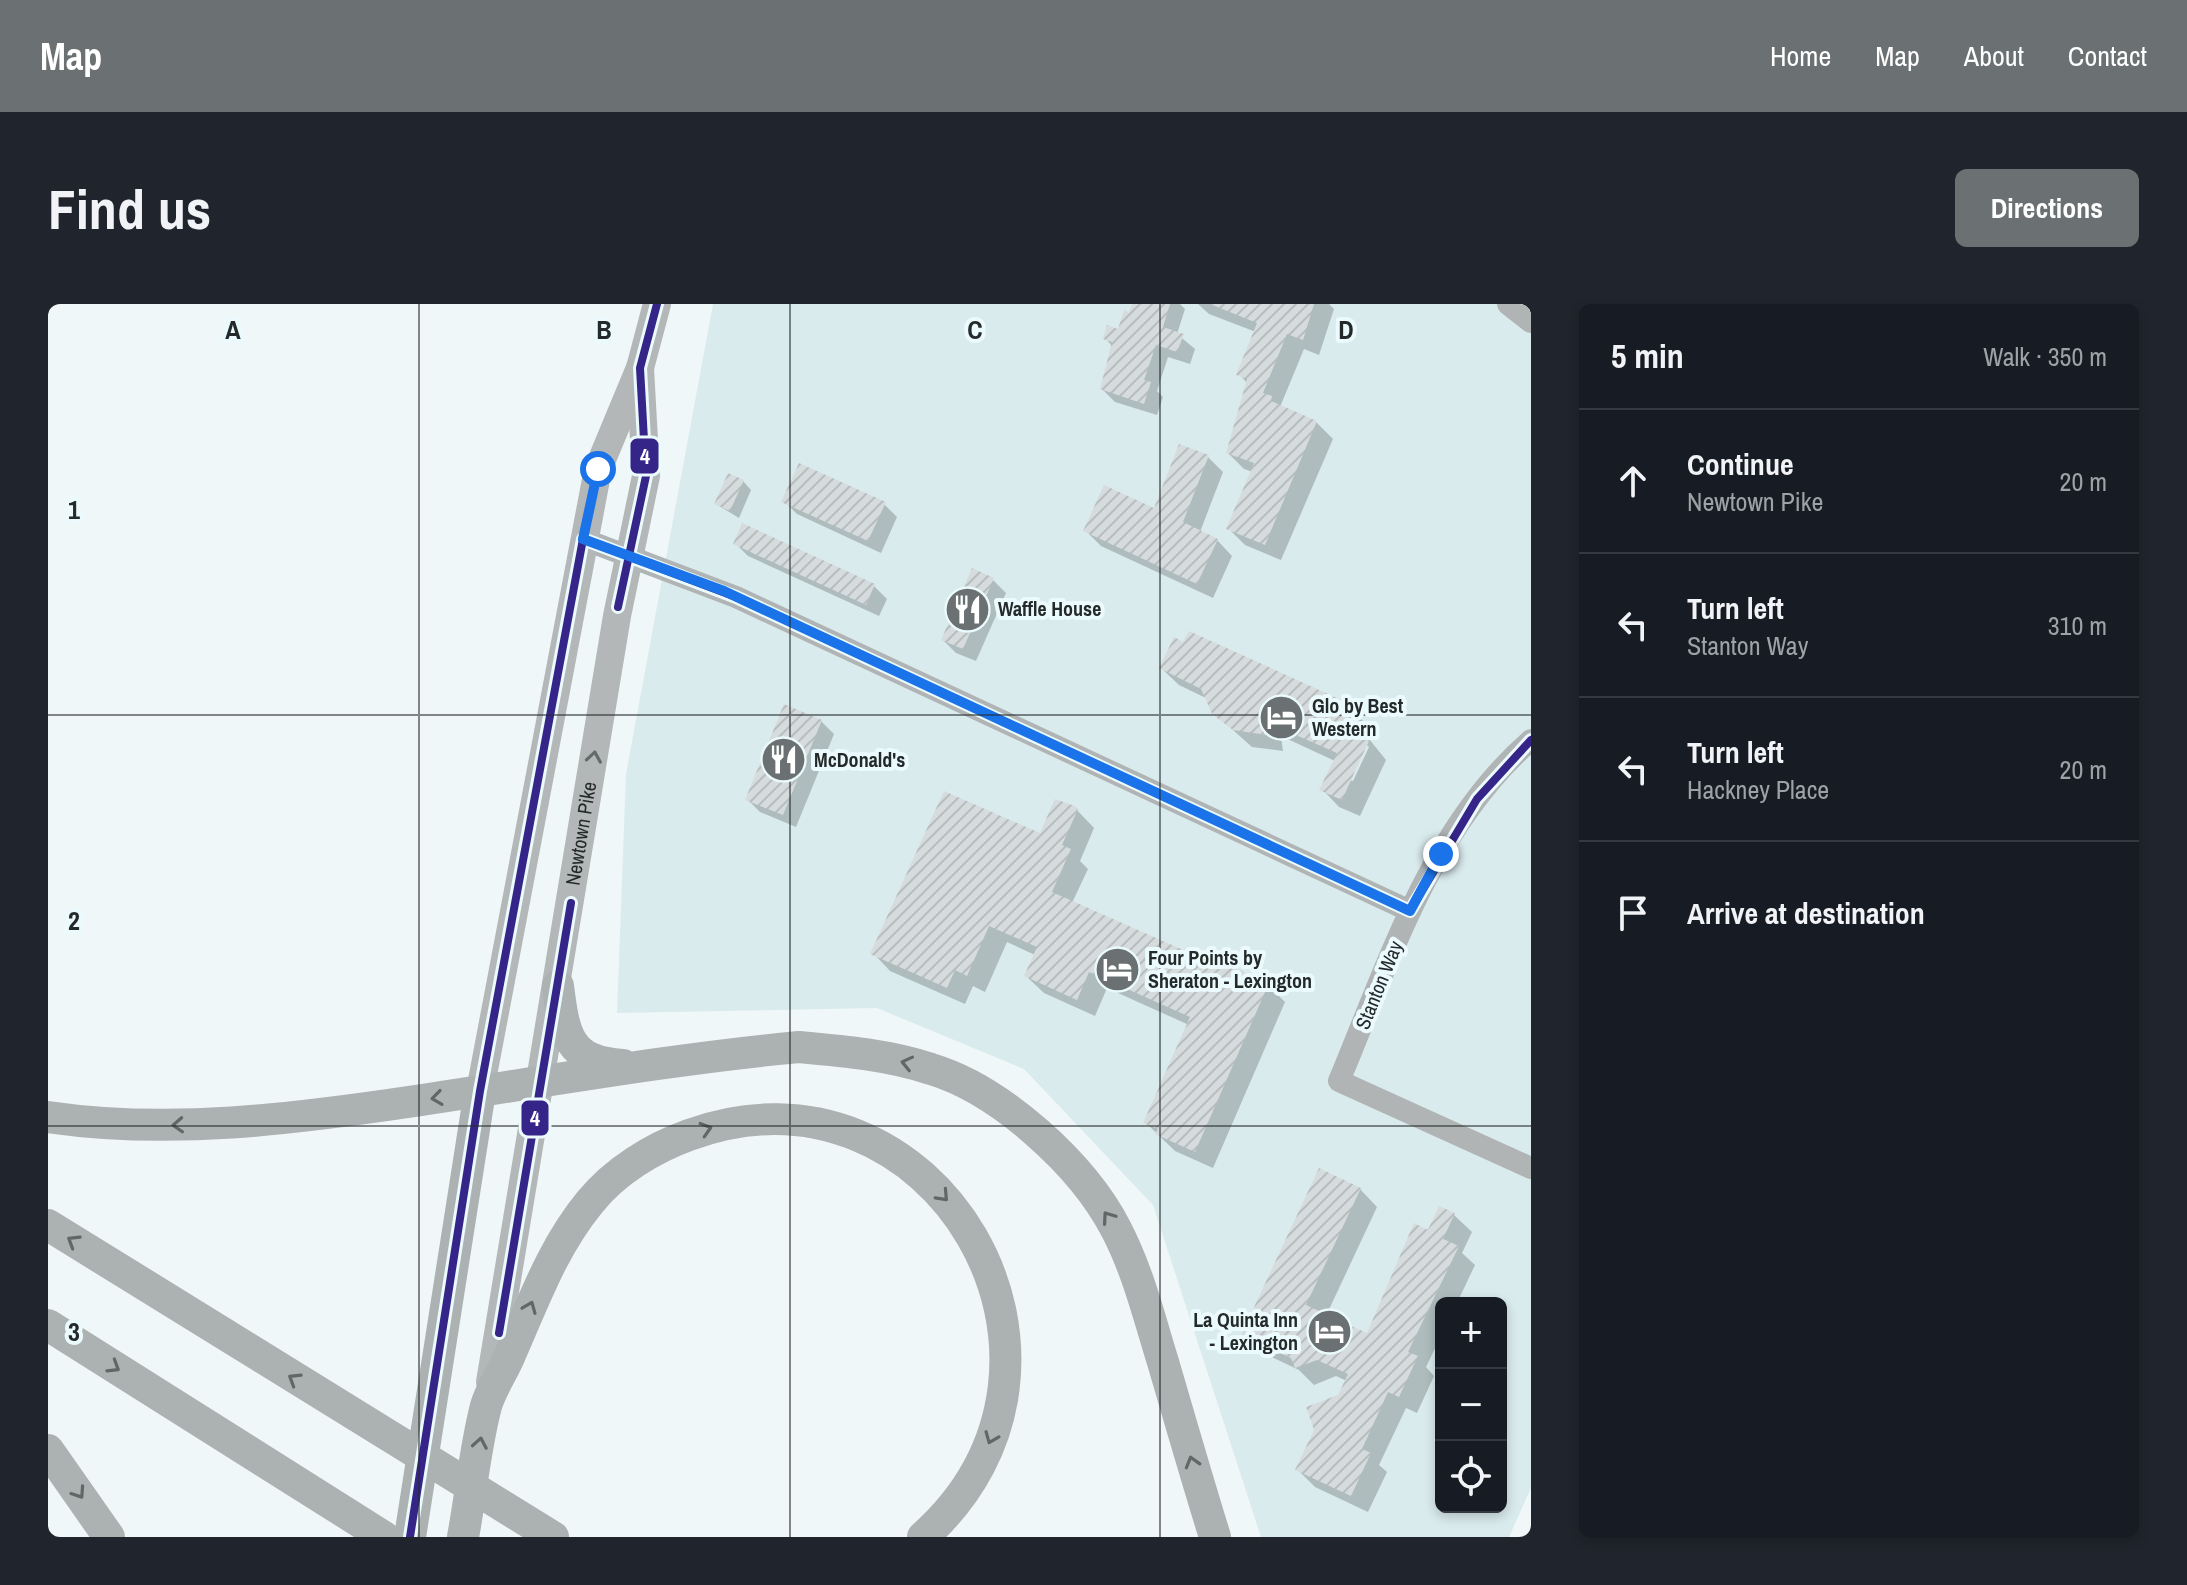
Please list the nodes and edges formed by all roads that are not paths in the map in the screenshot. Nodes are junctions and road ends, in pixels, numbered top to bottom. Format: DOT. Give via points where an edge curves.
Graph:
graph roads {
  1 [pos="657,304"];
  2 [pos="1508,304"];
  3 [pos="1531,322"];
  4 [pos="640,368"];
  5 [pos="583,539"];
  6 [pos="630,554"];
  7 [pos="1531,740"];
  8 [pos="1410,911"];
  9 [pos="558,986"];
  10 [pos="643,1066"];
  11 [pos="542,1083"];
  12 [pos="480,1091"];
  13 [pos="48,1117"];
  14 [pos="1531,1168"];
  15 [pos="48,1225"];
  16 [pos="48,1325"];
  17 [pos="487,1404"];
  18 [pos="48,1450"];
  19 [pos="545,1532"];
  20 [pos="109,1537"];
  21 [pos="384,1537"];
  22 [pos="410,1537"];
  23 [pos="463,1537"];
  24 [pos="569,1537"];
  25 [pos="923,1537"];
  26 [pos="1215,1537"];
  1 -- 4 [label="main road, Newtown Pike"];
  2 -- 3 [label="street"];
  4 -- 5 [label="main road, Newtown Pike" via="598,469"];
  4 -- 6 [label="main road, Newtown Pike" via="646,476"];
  5 -- 6 [label="street"];
  5 -- 12 [label="main road, Newtown Pike"];
  6 -- 8 [label="street" via="736,597"];
  9 -- 6 [label="main road, Newtown Pike, one-way"];
  7 -- 8 [label="street" via="1498,769 1459,822"];
  8 -- 14 [label="street, Stanton Way" via="1339,1081"];
  9 -- 10 [label="highway" via="572,1044 591,1060"];
  9 -- 11 [label="main road, Newtown Pike"];
  10 -- 11 [label="highway"];
  26 -- 10 [label="highway, one-way" via="1136,1272 1077,1173 1022,1119 980,1090 932,1069 860,1053 799,1047"];
  11 -- 12 [label="highway"];
  11 -- 17 [label="main road, Newtown Pike"];
  12 -- 13 [label="highway, one-way" via="231,1122 164,1126"];
  12 -- 22 [label="highway, Newtown Pike"];
  19 -- 15 [label="highway, one-way"];
  16 -- 21 [label="highway, one-way"];
  23 -- 17 [label="highway, Newtown Pike, one-way"];
  17 -- 25 [label="highway, one-way" via="564,1239 591,1200 628,1167 667,1143 745,1120 782,1120 857,1136 914,1170 960,1215 990,1268 1001,1309 1005,1388 996,1426 963,1495"];
  18 -- 20 [label="highway, one-way"];
  19 -- 24 [label="highway"];
}
